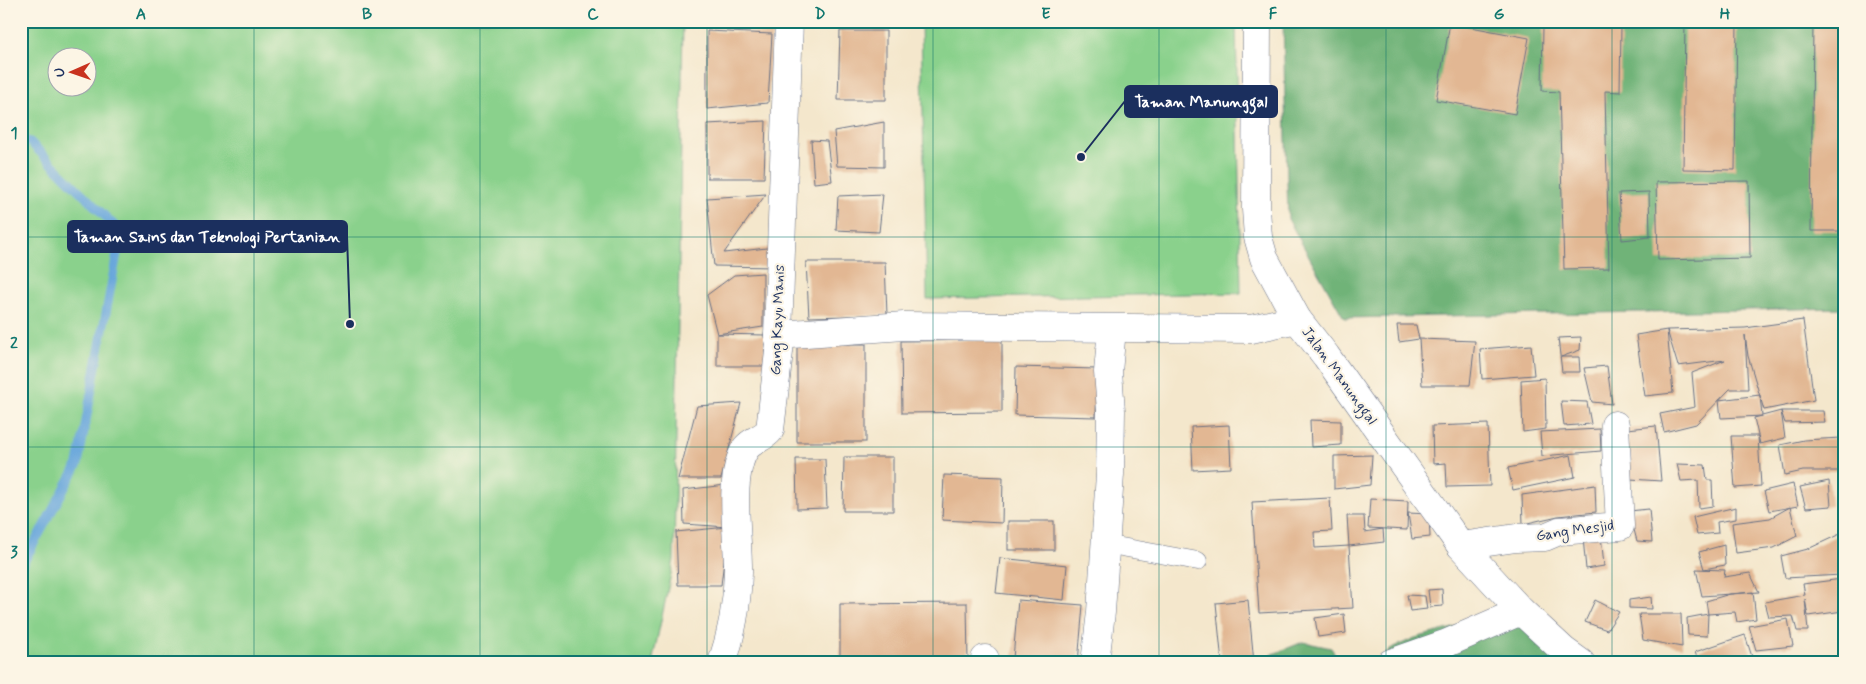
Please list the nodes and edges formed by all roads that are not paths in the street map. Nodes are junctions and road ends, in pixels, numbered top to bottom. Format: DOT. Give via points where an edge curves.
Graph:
graph roads {
  1 [pos="789,21"];
  2 [pos="1257,21"];
  3 [pos="1297,319"];
  4 [pos="1112,329"];
  5 [pos="778,335"];
  6 [pos="1615,425"];
  7 [pos="1106,544"];
  8 [pos="1461,546"];
  9 [pos="1198,561"];
  10 [pos="1521,611"];
  11 [pos="733,619"];
  12 [pos="722,663"];
  13 [pos="741,663"];
  14 [pos="1095,663"];
  15 [pos="1391,663"];
  16 [pos="1581,663"];
  1 -- 5 [label="street, Gang Kayu Manis"];
  2 -- 3 [label="street, Jalan Manunggal" via="1258,237 1264,258"];
  3 -- 4 [label="street" via="1251,329"];
  3 -- 8 [label="street, Jalan Manunggal"];
  4 -- 5 [label="street" via="904,326"];
  4 -- 7 [label="street" via="1108,372 1110,474"];
  5 -- 11 [label="street, Gang Kayu Manis" via="780,343 770,430 747,447 737,472 738,571"];
  6 -- 8 [label="street, Gang Mesjid" via="1620,526 1559,531 1545,537"];
  7 -- 9 [label="lane"];
  7 -- 14 [label="street"];
  8 -- 10 [label="street, Jalan Manunggal"];
  10 -- 15 [label="street"];
  10 -- 16 [label="street, Jalan Manunggal"];
  11 -- 12 [label="street, Gang Kayu Manis"];
  11 -- 13 [label="street"];
}
